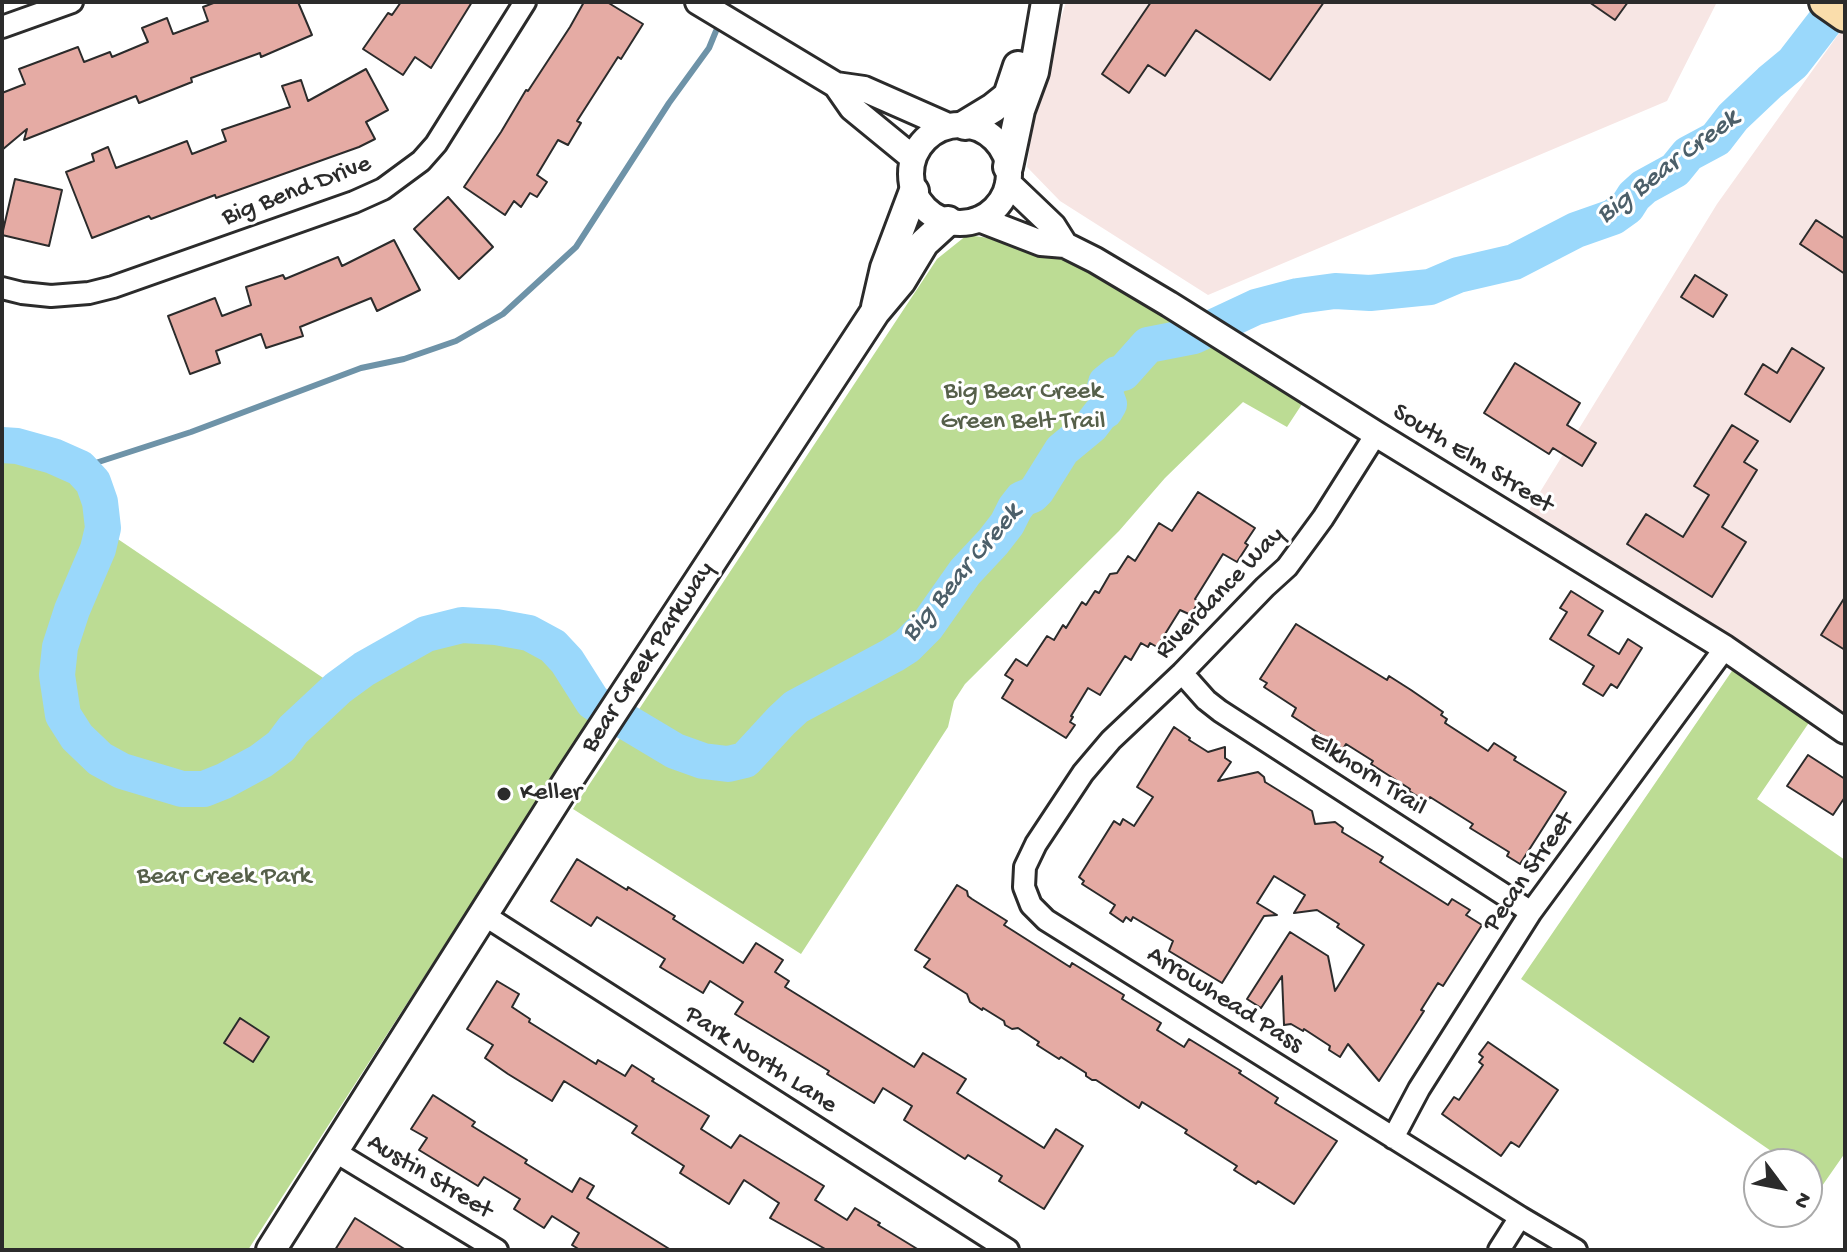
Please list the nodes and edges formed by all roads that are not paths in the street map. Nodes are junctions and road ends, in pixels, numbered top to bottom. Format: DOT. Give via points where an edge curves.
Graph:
graph roads {
  1 [pos="72,2"];
  2 [pos="525,2"];
  3 [pos="698,2"];
  4 [pos="1028,2"];
  5 [pos="1046,2"];
  6 [pos="1825,2"];
  7 [pos="1845,16"];
  8 [pos="2,27"];
  9 [pos="836,85"];
  10 [pos="957,126"];
  11 [pos="913,158"];
  12 [pos="1008,175"];
  13 [pos="914,191"];
  14 [pos="979,219"];
  15 [pos="948,221"];
  16 [pos="1065,245"];
  17 [pos="2,288"];
  18 [pos="875,312"];
  19 [pos="1376,434"];
  20 [pos="1725,648"];
  21 [pos="1182,673"];
  22 [pos="1845,731"];
  23 [pos="1083,773"];
  24 [pos="1531,912"];
  25 [pos="484,915"];
  26 [pos="1393,1138"];
  27 [pos="334,1151"];
  28 [pos="1520,1217"];
  29 [pos="271,1250"];
  30 [pos="497,1250"];
  31 [pos="1008,1250"];
  32 [pos="1499,1250"];
  33 [pos="1576,1250"];
  1 -- 8 [label="street"];
  2 -- 17 [label="street, Big Bend Drive" via="436,144 383,189 113,287 51,296"];
  3 -- 9 [label="street"];
  4 -- 10 [label="main road" via="1024,47 1008,96"];
  5 -- 12 [label="main road"];
  6 -- 7 [label="main road"];
  9 -- 10 [label="street" via="864,89"];
  9 -- 11 [label="street" via="852,108"];
  10 -- 11 [label="street" via="933,132"];
  10 -- 12 [label="street" via="981,130 994,139"];
  11 -- 13 [label="street"];
  12 -- 14 [label="street" via="1002,198"];
  12 -- 16 [label="street, South Elm Street"];
  13 -- 15 [label="street" via="921,205"];
  13 -- 18 [label="main road, Bear Creek Parkway"];
  14 -- 15 [label="street"];
  14 -- 16 [label="street, South Elm Street" via="1041,243"];
  15 -- 18 [label="main road, Bear Creek Parkway" via="924,243"];
  16 -- 19 [label="street, South Elm Street"];
  18 -- 25 [label="main road, Bear Creek Parkway"];
  19 -- 20 [label="street, South Elm Street"];
  19 -- 21 [label="street, Riverdance Way" via="1287,567"];
  20 -- 22 [label="street, South Elm Street"];
  20 -- 24 [label="street, Pecan Street"];
  21 -- 23 [label="street, Riverdance Way"];
  21 -- 24 [label="street, Elkhorn Trail" via="1220,711"];
  23 -- 26 [label="street, Arrowhead Pass" via="1025,867 1024,887 1031,905 1046,920"];
  24 -- 26 [label="street, Pecan Street"];
  25 -- 27 [label="main road, Bear Creek Parkway"];
  25 -- 31 [label="street, Park North Lane"];
  26 -- 28 [label="street, Arrowhead Pass"];
  27 -- 29 [label="main road, Bear Creek Parkway"];
  27 -- 30 [label="street, Austin Street"];
  28 -- 32 [label="street"];
  28 -- 33 [label="street, Arrowhead Pass"];
}
